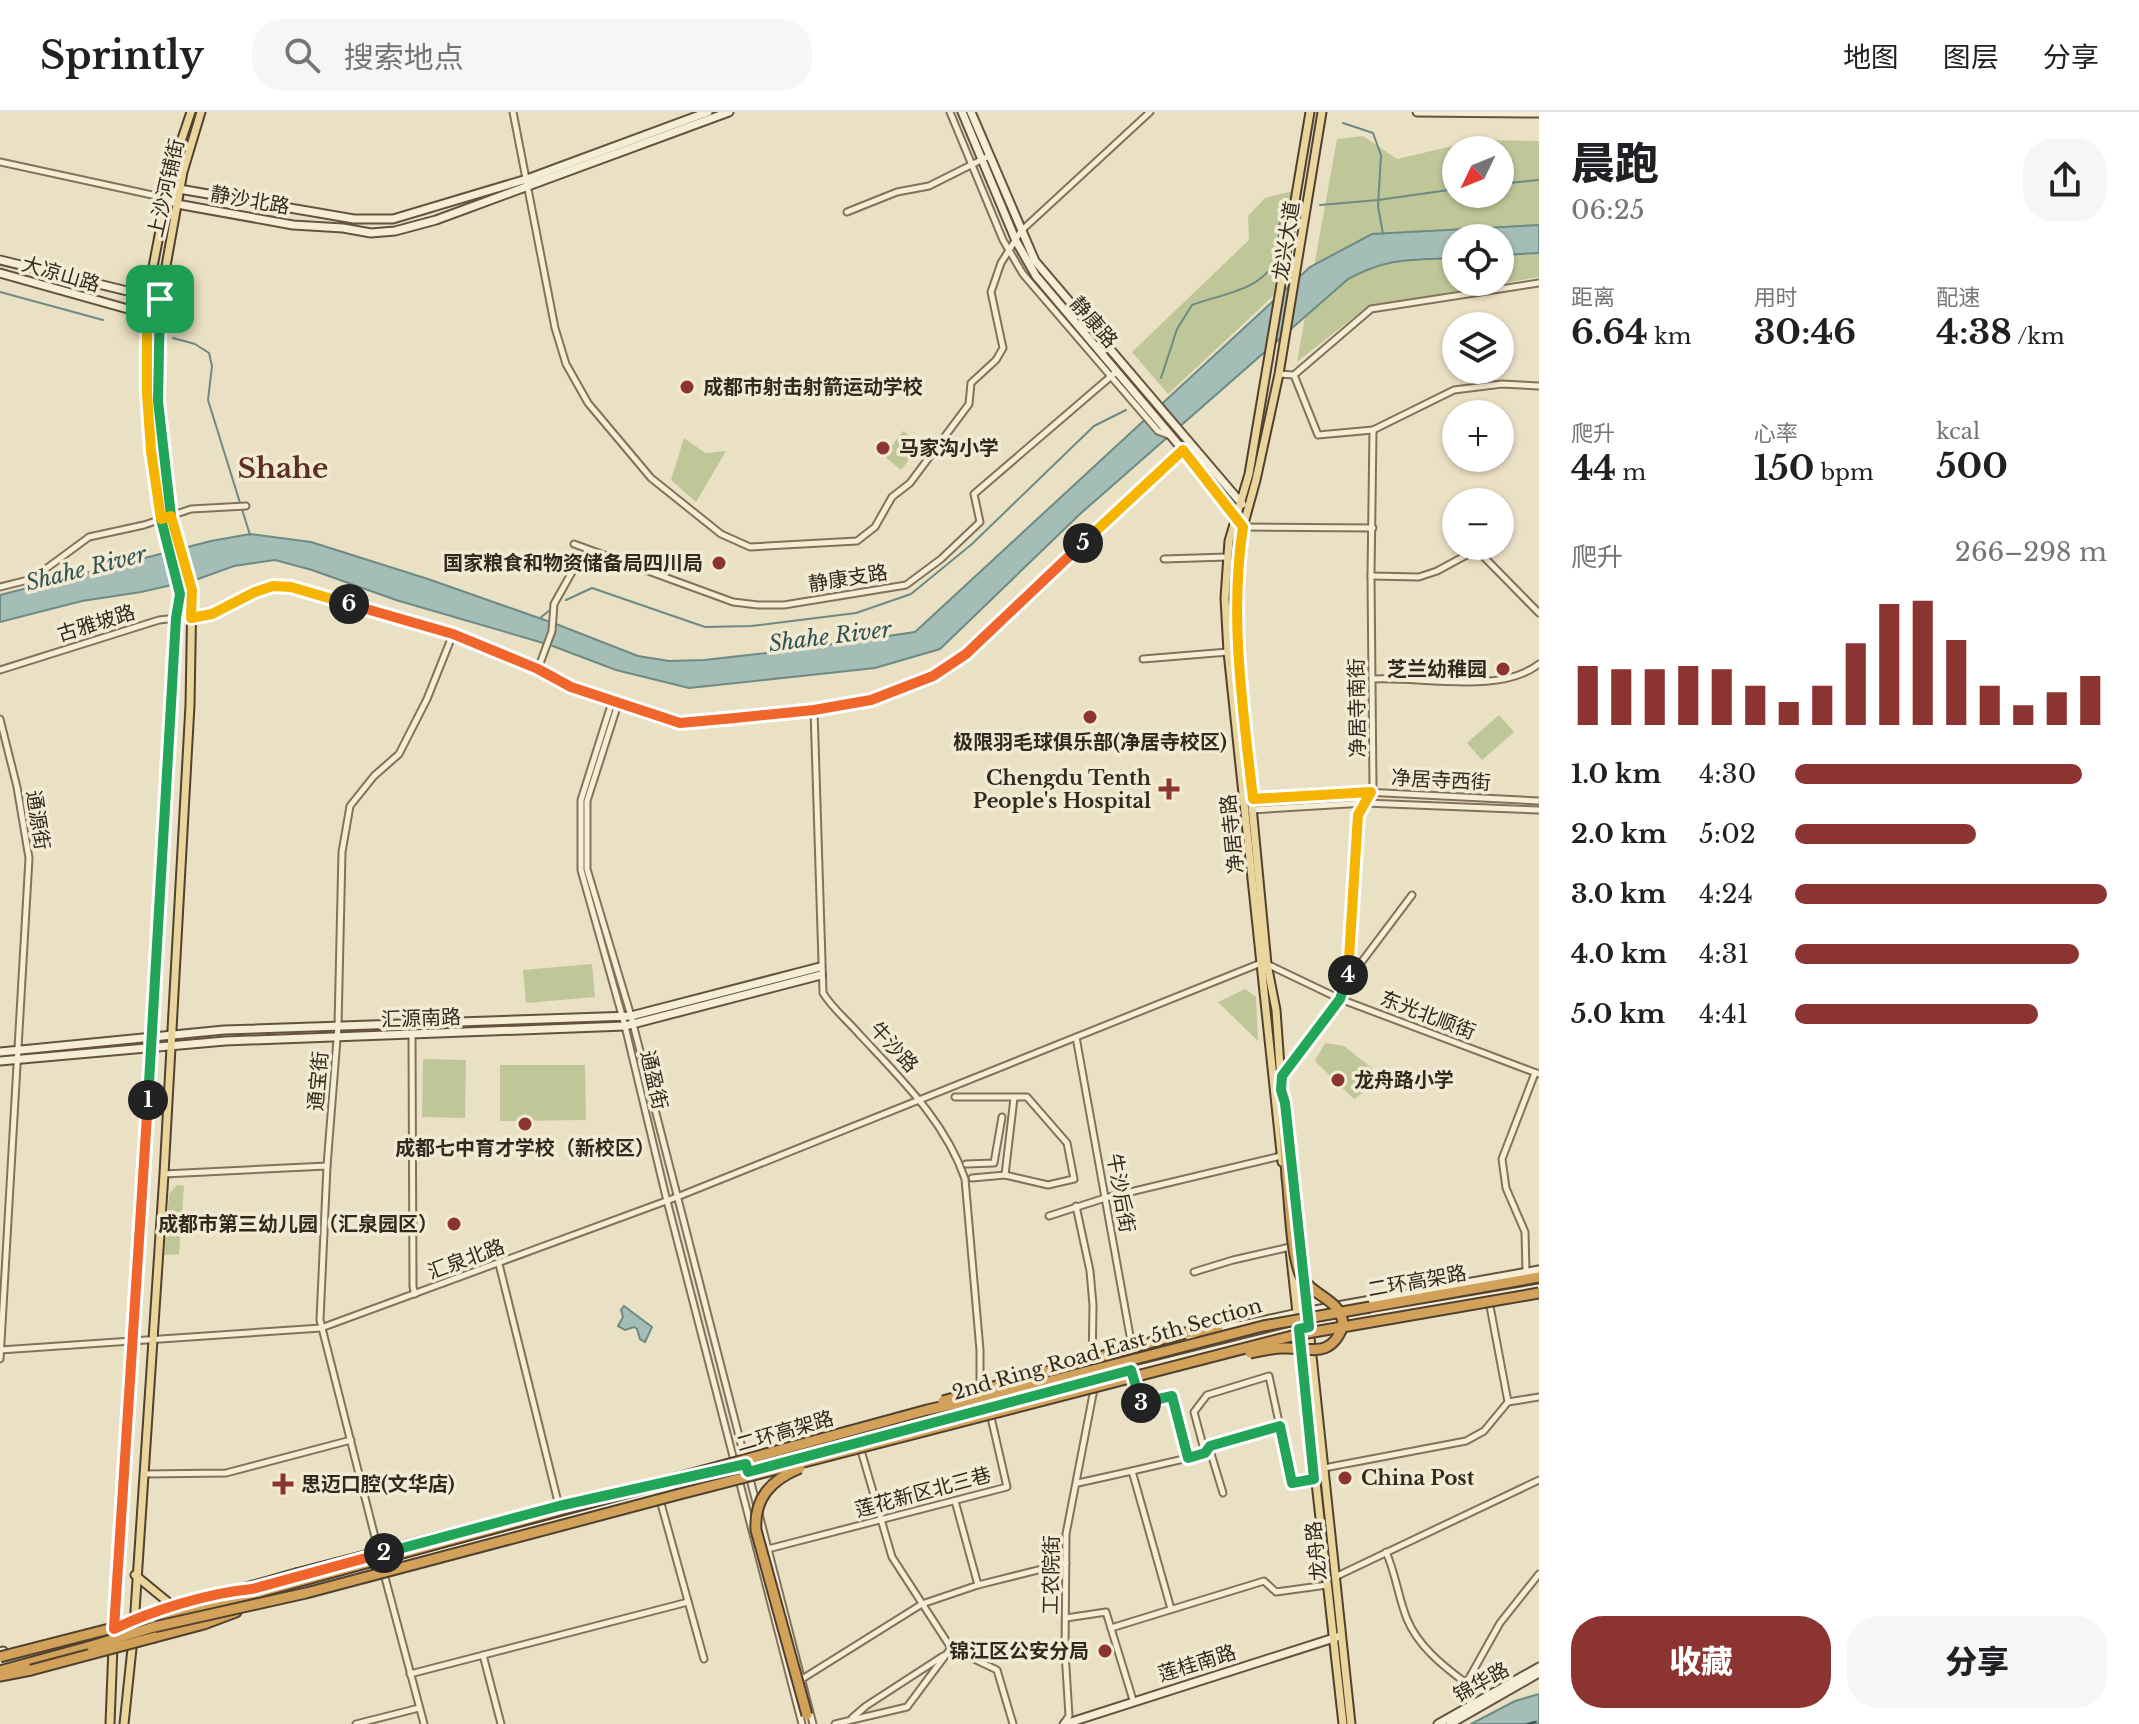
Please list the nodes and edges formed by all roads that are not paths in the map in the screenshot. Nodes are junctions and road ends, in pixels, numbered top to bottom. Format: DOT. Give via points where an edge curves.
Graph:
graph roads {
  1 [pos="191,112"];
  2 [pos="201,112"];
  3 [pos="513,112"];
  4 [pos="708,112"];
  5 [pos="729,112"];
  6 [pos="950,112"];
  7 [pos="962,112"];
  8 [pos="971,112"];
  9 [pos="1150,112"];
  10 [pos="1310,112"];
  11 [pos="1322,112"];
  12 [pos="1417,112"];
  13 [pos="1539,113"];
  14 [pos="986,158"];
  15 [pos="0,162"];
  16 [pos="972,165"];
  17 [pos="528,183"];
  18 [pos="179,189"];
  19 [pos="166,198"];
  20 [pos="177,204"];
  21 [pos="847,212"];
  22 [pos="1021,231"];
  23 [pos="1016,241"];
  24 [pos="1010,251"];
  25 [pos="0,260"];
  26 [pos="0,273"];
  27 [pos="1539,283"];
  28 [pos="147,298"];
  29 [pos="160,299"];
  30 [pos="148,316"];
  31 [pos="160,318"];
  32 [pos="1271,356"];
  33 [pos="1113,374"];
  34 [pos="1279,374"];
  35 [pos="1294,375"];
  36 [pos="1539,386"];
  37 [pos="1373,430"];
  38 [pos="1183,450"];
  39 [pos="1240,502"];
  40 [pos="246,506"];
  41 [pos="1248,513"];
  42 [pos="171,516"];
  43 [pos="1235,516"];
  44 [pos="161,519"];
  45 [pos="1243,527"];
  46 [pos="1373,528"];
  47 [pos="574,544"];
  48 [pos="588,551"];
  49 [pos="1227,557"];
  50 [pos="1164,559"];
  51 [pos="1371,576"];
  52 [pos="0,587"];
  53 [pos="1539,613"];
  54 [pos="176,618"];
  55 [pos="191,618"];
  56 [pos="453,634"];
  57 [pos="1228,652"];
  58 [pos="1143,659"];
  59 [pos="1539,664"];
  60 [pos="538,669"];
  61 [pos="0,670"];
  62 [pos="1373,679"];
  63 [pos="615,703"];
  64 [pos="814,710"];
  65 [pos="0,719"];
  66 [pos="1371,792"];
  67 [pos="1249,800"];
  68 [pos="1539,801"];
  69 [pos="1365,803"];
  70 [pos="1250,810"];
  71 [pos="1539,810"];
  72 [pos="1412,895"];
  73 [pos="1264,964"];
  74 [pos="820,971"];
  75 [pos="1348,980"];
  76 [pos="1340,999"];
  77 [pos="628,1021"];
  78 [pos="338,1027"];
  79 [pos="171,1035"];
  80 [pos="412,1035"];
  81 [pos="153,1036"];
  82 [pos="1076,1037"];
  83 [pos="338,1038"];
  84 [pos="171,1046"];
  85 [pos="152,1048"];
  86 [pos="17,1051"];
  87 [pos="0,1052"];
  88 [pos="16,1060"];
  89 [pos="0,1061"];
  90 [pos="1537,1074"];
  91 [pos="1282,1076"];
  92 [pos="1281,1090"];
  93 [pos="955,1097"];
  94 [pos="1014,1098"];
  95 [pos="920,1100"];
  96 [pos="1002,1117"];
  97 [pos="1281,1156"];
  98 [pos="966,1164"];
  99 [pos="327,1166"];
  100 [pos="164,1174"];
  101 [pos="1005,1175"];
  102 [pos="972,1178"];
  103 [pos="677,1197"];
  104 [pos="1105,1198"];
  105 [pos="667,1201"];
  106 [pos="1076,1206"];
  107 [pos="1049,1216"];
  108 [pos="1290,1247"];
  109 [pos="499,1264"];
  110 [pos="1539,1270"];
  111 [pos="1194,1272"];
  112 [pos="1526,1272"];
  113 [pos="1539,1277"];
  114 [pos="1539,1290"];
  115 [pos="415,1294"];
  116 [pos="1489,1297"];
  117 [pos="1302,1312"];
  118 [pos="1309,1327"];
  119 [pos="321,1328"];
  120 [pos="1299,1329"];
  121 [pos="1218,1330"];
  122 [pos="153,1338"];
  123 [pos="134,1339"];
  124 [pos="0,1350"];
  125 [pos="1134,1355"];
  126 [pos="0,1359"];
  127 [pos="1092,1368"];
  128 [pos="1131,1370"];
  129 [pos="1149,1373"];
  130 [pos="1095,1380"];
  131 [pos="1539,1397"];
  132 [pos="980,1402"];
  133 [pos="1508,1402"];
  134 [pos="988,1408"];
  135 [pos="927,1410"];
  136 [pos="1280,1426"];
  137 [pos="351,1440"];
  138 [pos="859,1442"];
  139 [pos="1210,1446"];
  140 [pos="840,1452"];
  141 [pos="1205,1453"];
  142 [pos="1188,1458"];
  143 [pos="747,1468"];
  144 [pos="1323,1468"];
  145 [pos="736,1471"];
  146 [pos="1132,1471"];
  147 [pos="144,1474"];
  148 [pos="1314,1479"];
  149 [pos="1539,1480"];
  150 [pos="1078,1483"];
  151 [pos="1223,1493"];
  152 [pos="659,1495"];
  153 [pos="955,1501"];
  154 [pos="560,1512"];
  155 [pos="880,1520"];
  156 [pos="768,1549"];
  157 [pos="1386,1552"];
  158 [pos="379,1555"];
  159 [pos="1066,1563"];
  160 [pos="383,1568"];
  161 [pos="1539,1574"];
  162 [pos="135,1575"];
  163 [pos="1335,1577"];
  164 [pos="978,1585"];
  165 [pos="1329,1585"];
  166 [pos="236,1591"];
  167 [pos="306,1593"];
  168 [pos="688,1602"];
  169 [pos="922,1604"];
  170 [pos="174,1607"];
  171 [pos="248,1607"];
  172 [pos="1171,1610"];
  173 [pos="1066,1618"];
  174 [pos="134,1619"];
  175 [pos="1111,1628"];
  176 [pos="114,1629"];
  177 [pos="133,1637"];
  178 [pos="1337,1637"];
  179 [pos="114,1643"];
  180 [pos="949,1651"];
  181 [pos="1,1655"];
  182 [pos="483,1655"];
  183 [pos="704,1659"];
  184 [pos="1539,1670"];
  185 [pos="0,1674"];
  186 [pos="410,1674"];
  187 [pos="802,1679"];
  188 [pos="1466,1683"];
  189 [pos="1133,1700"];
  190 [pos="1472,1706"];
  191 [pos="419,1708"];
  192 [pos="851,1718"];
  193 [pos="808,1722"];
  194 [pos="110,1724"];
  195 [pos="124,1724"];
  196 [pos="356,1724"];
  197 [pos="424,1724"];
  198 [pos="501,1724"];
  199 [pos="835,1724"];
  200 [pos="1013,1724"];
  201 [pos="1064,1724"];
  202 [pos="1343,1724"];
  203 [pos="1351,1724"];
  204 [pos="1438,1724"];
  205 [pos="1450,1724"];
  1 -- 19 [label="main road, 上沙河铺街"];
  2 -- 18 [label="main road, 上沙河铺街"];
  3 -- 17 [label="street"];
  4 -- 17 [label="main road, 静沙北路"];
  5 -- 17 [label="main road, 静沙北路"];
  6 -- 16 [label="street"];
  7 -- 14 [label="main road, 静康路"];
  8 -- 14 [label="main road, 静康路"];
  9 -- 22 [label="street"];
  10 -- 32 [label="main road, 龙兴大道"];
  11 -- 34 [label="main road, 龙兴大道"];
  12 -- 13 [label="main road"];
  14 -- 16 [label="street"];
  14 -- 22 [label="main road, 静康路"];
  14 -- 23 [label="main road, 静康路"];
  15 -- 19 [label="street"];
  16 -- 21 [label="street" via="929,186"];
  16 -- 24 [label="street"];
  17 -- 18 [label="main road, 静沙北路" via="393,219 354,219"];
  17 -- 20 [label="main road, 静沙北路" via="436,220 371,233"];
  17 -- 24 [label="street" via="555,328 566,364 588,403 651,478 721,534 750,547 857,541 875,527 892,497 910,483 969,404 971,383 1003,348 991,292"];
  18 -- 19 [label="main road"];
  18 -- 20 [label="main road, 上沙河铺街"];
  19 -- 20 [label="main road, 静沙北路"];
  19 -- 28 [label="main road, 上沙河铺街"];
  20 -- 29 [label="main road, 上沙河铺街"];
  22 -- 23 [label="street"];
  22 -- 39 [label="main road, 静康路" via="1035,261 1060,293"];
  23 -- 24 [label="street"];
  23 -- 33 [label="main road, 静康路" via="1036,276"];
  24 -- 33 [label="street" via="1023,274"];
  25 -- 28 [label="main road, 大凉山路"];
  26 -- 30 [label="main road, 大凉山路"];
  27 -- 35 [label="street" via="1371,309"];
  28 -- 29 [label="main road, 大凉山路"];
  28 -- 30 [label="main road, 上沙河铺街"];
  29 -- 31 [label="main road, 上沙河铺街"];
  30 -- 31 [label="main road, 大凉山路"];
  30 -- 44 [label="main road, 上沙河铺街" via="147,393"];
  31 -- 42 [label="main road, 上沙河铺街" via="158,401"];
  32 -- 39 [label="main road, 净居寺路"];
  33 -- 38 [label="main road, 静康路"];
  33 -- 48 [label="street, 静康支路" via="974,494 980,522 906,585 758,605 721,598"];
  34 -- 35 [label="street"];
  34 -- 41 [label="main road, 净居寺路"];
  35 -- 37 [label="street" via="1318,435"];
  36 -- 37 [label="street" via="1454,390"];
  37 -- 46 [label="street, 净居寺南街"];
  38 -- 43 [label="main road, 静康路"];
  38 -- 64 [label="street, 古雅坡路" via="966,654 933,676 871,700"];
  39 -- 41 [label="main road, 静康路"];
  39 -- 43 [label="main road, 净居寺路"];
  40 -- 42 [label="street" via="191,509"];
  41 -- 45 [label="main road, 净居寺路"];
  42 -- 44 [label="street"];
  42 -- 55 [label="main road, 上沙河铺街" via="192,590"];
  43 -- 45 [label="main road, 静康路"];
  43 -- 49 [label="main road, 净居寺路"];
  44 -- 52 [label="street" via="89,537 32,579"];
  44 -- 54 [label="main road, 上沙河铺街" via="180,594"];
  45 -- 46 [label="street"];
  45 -- 67 [label="main road, 净居寺路" via="1237,649"];
  46 -- 51 [label="street, 净居寺南街"];
  47 -- 48 [label="street, 静康支路"];
  48 -- 60 [label="street" via="554,607 552,631"];
  49 -- 50 [label="street"];
  49 -- 57 [label="main road, 净居寺路"];
  51 -- 53 [label="street" via="1419,577 1474,551"];
  51 -- 62 [label="street, 净居寺南街"];
  54 -- 55 [label="street, 古雅坡路"];
  54 -- 61 [label="street, 古雅坡路"];
  54 -- 81 [label="main road"];
  55 -- 56 [label="street, 古雅坡路" via="273,586 291,587"];
  55 -- 79 [label="main road, 上沙河铺街"];
  56 -- 60 [label="street, 古雅坡路"];
  56 -- 78 [label="street, 通宝街" via="399,754 350,806 342,852"];
  57 -- 58 [label="street"];
  57 -- 67 [label="main road, 净居寺路"];
  59 -- 62 [label="street" via="1492,680"];
  60 -- 63 [label="street, 古雅坡路"];
  62 -- 66 [label="street, 净居寺南街"];
  63 -- 64 [label="street, 古雅坡路" via="680,723"];
  63 -- 77 [label="street, 通盈街" via="587,801 587,869"];
  64 -- 74 [label="street, 牛沙路"];
  65 -- 86 [label="street, 通源街" via="29,858"];
  66 -- 67 [label="street, 净居寺西街"];
  66 -- 68 [label="street, 净居寺西街"];
  66 -- 69 [label="street, 净居寺南街"];
  67 -- 70 [label="main road, 净居寺路"];
  69 -- 70 [label="street, 净居寺西街"];
  69 -- 71 [label="street, 净居寺西街"];
  69 -- 75 [label="street, 净居寺南街" via="1358,815"];
  70 -- 73 [label="main road, 净居寺路"];
  72 -- 75 [label="street"];
  73 -- 76 [label="street, 东光北顺街"];
  73 -- 82 [label="street, 汇泉北路"];
  73 -- 91 [label="main road, 净居寺路" via="1276,1010"];
  73 -- 97 [label="main road, 净居寺路"];
  74 -- 77 [label="main road, 汇源南路"];
  74 -- 95 [label="street, 牛沙路" via="827,1000"];
  75 -- 76 [label="street"];
  76 -- 90 [label="street, 东光北顺街"];
  76 -- 91 [label="street"];
  77 -- 78 [label="main road, 汇源南路"];
  77 -- 80 [label="main road, 汇源南路"];
  77 -- 103 [label="street, 通盈街"];
  77 -- 105 [label="street, 通盈街"];
  78 -- 79 [label="main road, 汇源南路"];
  78 -- 83 [label="street, 通宝街"];
  79 -- 81 [label="main road, 汇源南路"];
  79 -- 84 [label="main road, 上沙河铺街"];
  80 -- 83 [label="main road, 汇源南路"];
  80 -- 115 [label="street"];
  81 -- 85 [label="main road"];
  81 -- 86 [label="main road, 汇源南路"];
  82 -- 95 [label="street, 汇泉北路"];
  82 -- 104 [label="street, 牛沙后街"];
  83 -- 84 [label="main road, 汇源南路"];
  83 -- 99 [label="street, 通宝街"];
  84 -- 85 [label="main road, 汇源南路"];
  84 -- 100 [label="main road, 上沙河铺街"];
  85 -- 88 [label="main road, 汇源南路"];
  85 -- 123 [label="main road"];
  86 -- 87 [label="main road, 汇源南路"];
  86 -- 88 [label="street, 通源街"];
  88 -- 89 [label="main road, 汇源南路"];
  88 -- 124 [label="street, 通源街"];
  90 -- 112 [label="street" via="1502,1159 1506,1188 1525,1232"];
  91 -- 92 [label="main road, 净居寺路"];
  92 -- 117 [label="main road, 净居寺路"];
  92 -- 129 [label="highway, bridge" via="1299,1271 1340,1312 1343,1326 1337,1339 1320,1350 1275,1348"];
  93 -- 94 [label="street"];
  94 -- 101 [label="street"];
  94 -- 101 [label="street" via="1027,1097 1067,1143 1074,1179 1048,1185"];
  95 -- 103 [label="street, 汇泉北路"];
  95 -- 132 [label="street, 牛沙路" via="965,1179"];
  96 -- 98 [label="street" via="994,1163"];
  97 -- 104 [label="street"];
  97 -- 108 [label="main road, 净居寺路"];
  99 -- 100 [label="street"];
  99 -- 119 [label="street, 通宝街"];
  100 -- 122 [label="main road, 上沙河铺街"];
  101 -- 102 [label="street"];
  103 -- 105 [label="street, 汇泉北路"];
  103 -- 143 [label="street, 通盈街"];
  104 -- 106 [label="street"];
  104 -- 125 [label="street, 牛沙后街"];
  105 -- 109 [label="street, 汇泉北路"];
  105 -- 145 [label="street, 通盈街"];
  106 -- 107 [label="street"];
  106 -- 127 [label="street" via="1090,1271"];
  108 -- 111 [label="street"];
  108 -- 117 [label="main road, 净居寺路"];
  109 -- 115 [label="street, 汇泉北路"];
  109 -- 154 [label="street"];
  110 -- 112 [label="main road, 2nd Ring Road East 5th Section"];
  112 -- 117 [label="main road, 2nd Ring Road East 5th Section"];
  113 -- 135 [label="highway, 二环高架路, bridge" via="1263,1326"];
  114 -- 116 [label="main road, 2nd Ring Road East 5th Section"];
  114 -- 129 [label="highway, 二环高架路, bridge" via="1296,1335"];
  115 -- 119 [label="street, 汇泉北路"];
  116 -- 118 [label="main road, 2nd Ring Road East 5th Section"];
  116 -- 133 [label="street"];
  117 -- 118 [label="main road, 净居寺路"];
  117 -- 120 [label="main road"];
  117 -- 121 [label="main road, 2nd Ring Road East 5th Section"];
  118 -- 120 [label="main road, 2nd Ring Road East 5th Section"];
  118 -- 144 [label="main road, 龙舟路"];
  119 -- 122 [label="street, 汇泉北路"];
  119 -- 137 [label="street, 通宝街"];
  120 -- 128 [label="main road, 2nd Ring Road East 5th Section"];
  120 -- 148 [label="main road"];
  121 -- 125 [label="main road, 2nd Ring Road East 5th Section"];
  121 -- 135 [label="highway, bridge" via="1185,1333 935,1403"];
  122 -- 123 [label="street, 汇泉北路"];
  122 -- 147 [label="main road, 上沙河铺街"];
  123 -- 124 [label="street, 汇泉北路"];
  123 -- 176 [label="main road"];
  124 -- 126 [label="street, 通源街"];
  125 -- 127 [label="main road, 2nd Ring Road East 5th Section"];
  127 -- 132 [label="main road, 2nd Ring Road East 5th Section"];
  128 -- 130 [label="main road, 2nd Ring Road East 5th Section"];
  128 -- 142 [label="street" via="1141,1403 1172,1396"];
  129 -- 140 [label="highway, 二环高架路, bridge"];
  130 -- 134 [label="main road, 2nd Ring Road East 5th Section"];
  130 -- 150 [label="street, 工农院街"];
  131 -- 133 [label="street"];
  132 -- 143 [label="main road, 2nd Ring Road East 5th Section"];
  133 -- 144 [label="street" via="1484,1431 1466,1441"];
  134 -- 138 [label="main road, 2nd Ring Road East 5th Section"];
  134 -- 153 [label="street, 莲花新区北三巷" via="1007,1487"];
  135 -- 154 [label="highway, 二环高架路, bridge"];
  136 -- 139 [label="street"];
  136 -- 141 [label="street" via="1269,1376 1207,1395 1194,1412"];
  136 -- 148 [label="street" via="1292,1483"];
  137 -- 147 [label="street" via="226,1473"];
  137 -- 158 [label="street, 通宝街"];
  138 -- 143 [label="main road, 2nd Ring Road East 5th Section"];
  138 -- 155 [label="street"];
  139 -- 141 [label="street"];
  139 -- 151 [label="street"];
  140 -- 167 [label="highway, 二环高架路, bridge"];
  140 -- 193 [label="highway, bridge" via="783,1475 760,1499 755,1517"];
  141 -- 142 [label="street"];
  142 -- 146 [label="street"];
  143 -- 145 [label="main road, 2nd Ring Road East 5th Section"];
  143 -- 156 [label="street, 通盈街"];
  144 -- 163 [label="main road, 龙舟路"];
  145 -- 152 [label="main road"];
  145 -- 154 [label="main road"];
  145 -- 193 [label="street, 通盈街"];
  146 -- 150 [label="street"];
  146 -- 172 [label="street"];
  147 -- 162 [label="main road, 上沙河铺街"];
  148 -- 165 [label="main road"];
  149 -- 157 [label="street"];
  150 -- 159 [label="street, 工农院街" via="1066,1534"];
  152 -- 154 [label="main road"];
  152 -- 168 [label="street"];
  153 -- 155 [label="street, 莲花新区北三巷"];
  153 -- 164 [label="street"];
  154 -- 158 [label="main road"];
  154 -- 160 [label="main road"];
  154 -- 166 [label="highway, bridge" via="476,1525"];
  154 -- 167 [label="highway, bridge" via="531,1538 335,1591"];
  154 -- 181 [label="highway, 二环高架路, bridge"];
  155 -- 156 [label="street, 莲花新区北三巷"];
  155 -- 169 [label="street" via="892,1557"];
  156 -- 187 [label="street, 通盈街"];
  157 -- 163 [label="street"];
  157 -- 188 [label="street" via="1407,1620 1435,1660"];
  158 -- 160 [label="street, 通宝街"];
  158 -- 166 [label="main road"];
  159 -- 164 [label="street"];
  159 -- 173 [label="street, 工农院街"];
  160 -- 177 [label="main road"];
  160 -- 186 [label="street, 通宝街"];
  161 -- 188 [label="street" via="1500,1623"];
  162 -- 170 [label="main road"];
  162 -- 174 [label="main road, 上沙河铺街"];
  163 -- 178 [label="main road, 龙舟路"];
  164 -- 169 [label="street"];
  165 -- 172 [label="street" via="1276,1592 1264,1581"];
  165 -- 178 [label="main road"];
  166 -- 170 [label="main road"];
  167 -- 171 [label="highway, 二环高架路, bridge"];
  168 -- 182 [label="street"];
  168 -- 183 [label="street"];
  169 -- 180 [label="street"];
  169 -- 187 [label="street"];
  170 -- 174 [label="main road"];
  171 -- 185 [label="highway, 二环高架路, bridge" via="154,1627"];
  171 -- 185 [label="highway, bridge" via="204,1624"];
  172 -- 175 [label="street"];
  173 -- 175 [label="street" via="1106,1612"];
  173 -- 201 [label="street, 工农院街" via="1069,1716"];
  174 -- 176 [label="main road"];
  174 -- 177 [label="main road, 上沙河铺街"];
  175 -- 189 [label="street"];
  176 -- 179 [label="main road"];
  176 -- 181 [label="main road" via="15,1656"];
  177 -- 179 [label="main road"];
  177 -- 195 [label="main road, 上沙河铺街"];
  178 -- 189 [label="main road, 莲桂南路"];
  178 -- 202 [label="main road"];
  178 -- 203 [label="main road, 龙舟路"];
  179 -- 185 [label="main road"];
  179 -- 194 [label="main road"];
  180 -- 192 [label="street"];
  180 -- 192 [label="street" via="907,1707"];
  180 -- 200 [label="street" via="997,1670"];
  182 -- 186 [label="street"];
  182 -- 198 [label="street"];
  184 -- 190 [label="main road, 锦华路"];
  184 -- 205 [label="main road"];
  186 -- 191 [label="street, 通宝街"];
  187 -- 193 [label="street, 通盈街"];
  188 -- 190 [label="street" via="1463,1689"];
  189 -- 201 [label="main road, 莲桂南路"];
  190 -- 204 [label="main road, 锦华路"];
  191 -- 196 [label="street"];
  191 -- 197 [label="street, 通宝街"];
  192 -- 199 [label="street"];
}
